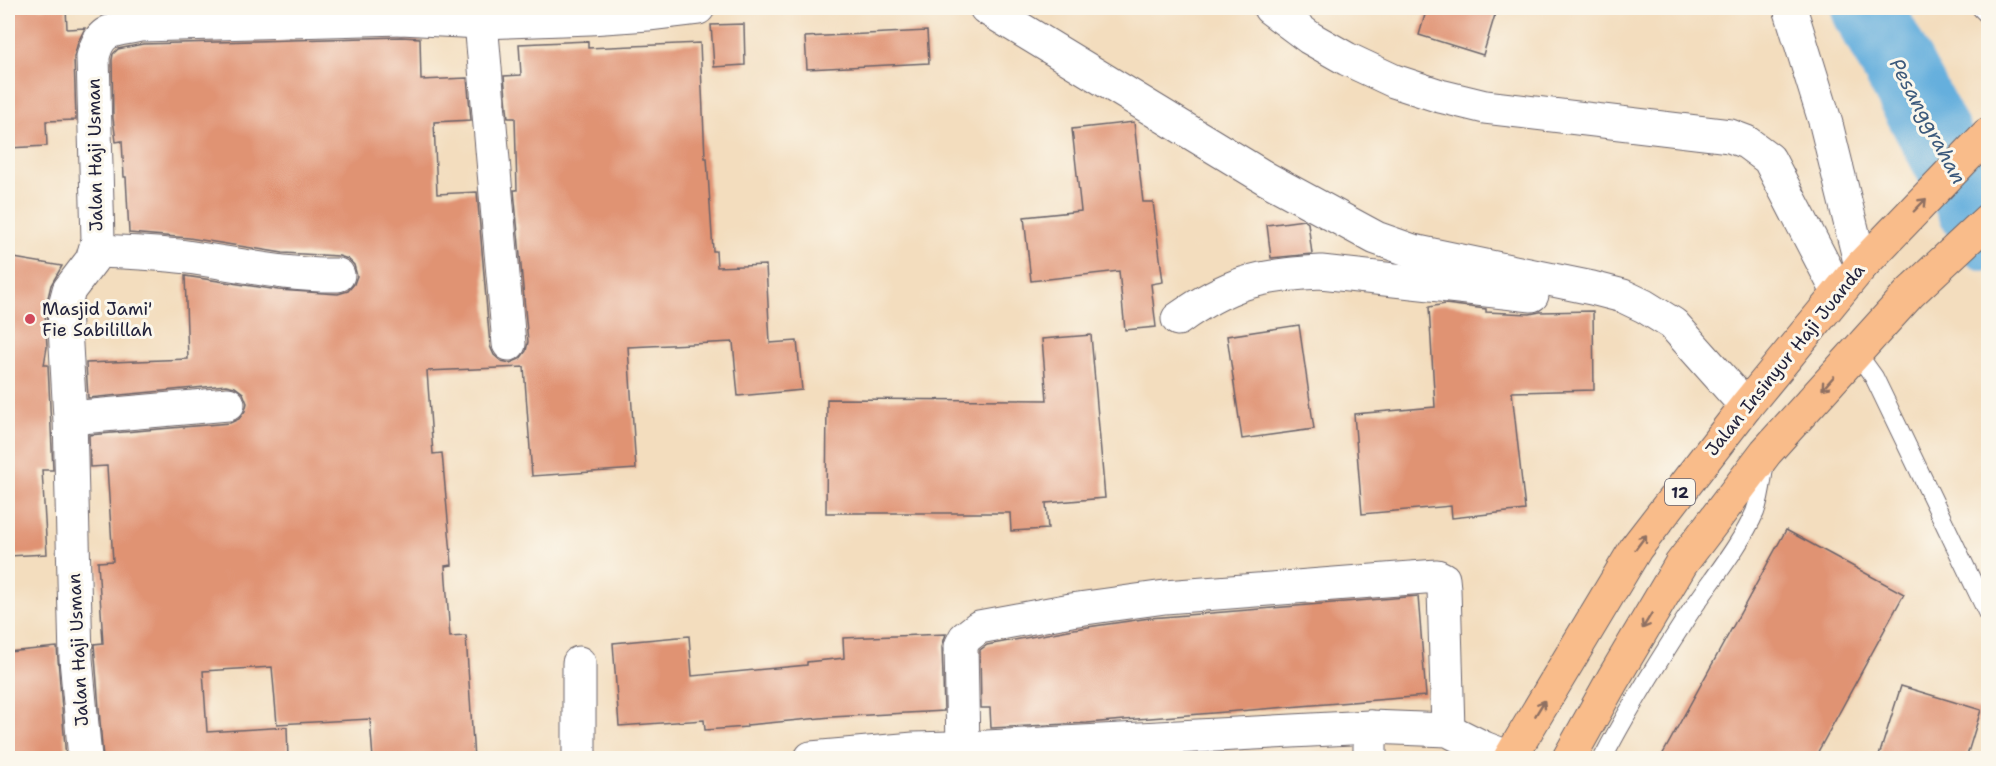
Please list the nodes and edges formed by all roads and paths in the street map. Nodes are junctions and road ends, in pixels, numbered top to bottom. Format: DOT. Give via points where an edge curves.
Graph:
graph roads {
  1 [pos="698,8"];
  2 [pos="986,8"];
  3 [pos="1270,8"];
  4 [pos="1790,8"];
  5 [pos="1982,8"];
  6 [pos="648,11"];
  7 [pos="400,13"];
  8 [pos="1989,15"];
  9 [pos="481,22"];
  10 [pos="1989,134"];
  11 [pos="1989,220"];
  12 [pos="95,251"];
  13 [pos="1870,256"];
  14 [pos="338,275"];
  15 [pos="1838,292"];
  16 [pos="1644,306"];
  17 [pos="1178,319"];
  18 [pos="509,344"];
  19 [pos="1856,352"];
  20 [pos="228,404"];
  21 [pos="1746,406"];
  22 [pos="70,418"];
  23 [pos="1766,452"];
  24 [pos="1989,614"];
  25 [pos="579,663"];
  26 [pos="1448,730"];
  27 [pos="1370,743"];
  28 [pos="979,751"];
  29 [pos="915,754"];
  30 [pos="1510,758"];
  31 [pos="85,759"];
  32 [pos="579,759"];
  33 [pos="811,759"];
  34 [pos="1569,759"];
  35 [pos="1603,759"];
  1 -- 6 [label="street, Jalan Haji Usman"];
  2 -- 16 [label="street" via="1267,178 1376,238 1413,251 1592,288"];
  3 -- 15 [label="street" via="1347,59 1394,81 1440,96 1485,107 1730,136 1746,142 1769,159"];
  4 -- 13 [label="street"];
  5 -- 8 [label="lane"];
  6 -- 9 [label="street, Jalan Haji Usman"];
  7 -- 9 [label="street, Jalan Haji Usman"];
  7 -- 12 [label="street, Jalan Haji Usman" via="141,25 107,32 96,43 93,57 98,229"];
  9 -- 18 [label="street"];
  13 -- 10 [label="highway, Jalan Insinyur Haji Juanda / 12, one-way"];
  11 -- 19 [label="highway, 12" via="1910,293"];
  12 -- 14 [label="street" via="187,257 314,276"];
  12 -- 22 [label="street, Jalan Haji Usman" via="69,290 65,303"];
  13 -- 15 [label="highway, Jalan Insinyur Haji Juanda / 12"];
  15 -- 21 [label="highway, Jalan Insinyur Haji Juanda / 12"];
  16 -- 17 [label="street" via="1321,272 1286,273 1231,287"];
  16 -- 21 [label="street" via="1673,324"];
  19 -- 23 [label="highway, 12, one-way"];
  19 -- 24 [label="lane" via="1874,377"];
  20 -- 22 [label="street"];
  30 -- 21 [label="highway, Jalan Insinyur Haji Juanda / 12, one-way" via="1636,548"];
  22 -- 31 [label="street, Jalan Haji Usman" via="76,660"];
  23 -- 34 [label="highway, 12, one-way" via="1681,564"];
  23 -- 35 [label="lane" via="1755,512 1684,621"];
  25 -- 32 [label="street"];
  26 -- 27 [label="street"];
  26 -- 28 [label="street" via="1444,589 1443,579 1437,576 1164,597 979,627 961,646"];
  26 -- 30 [label="street"];
  27 -- 28 [label="street"];
  28 -- 29 [label="street"];
  29 -- 33 [label="street"];
}
